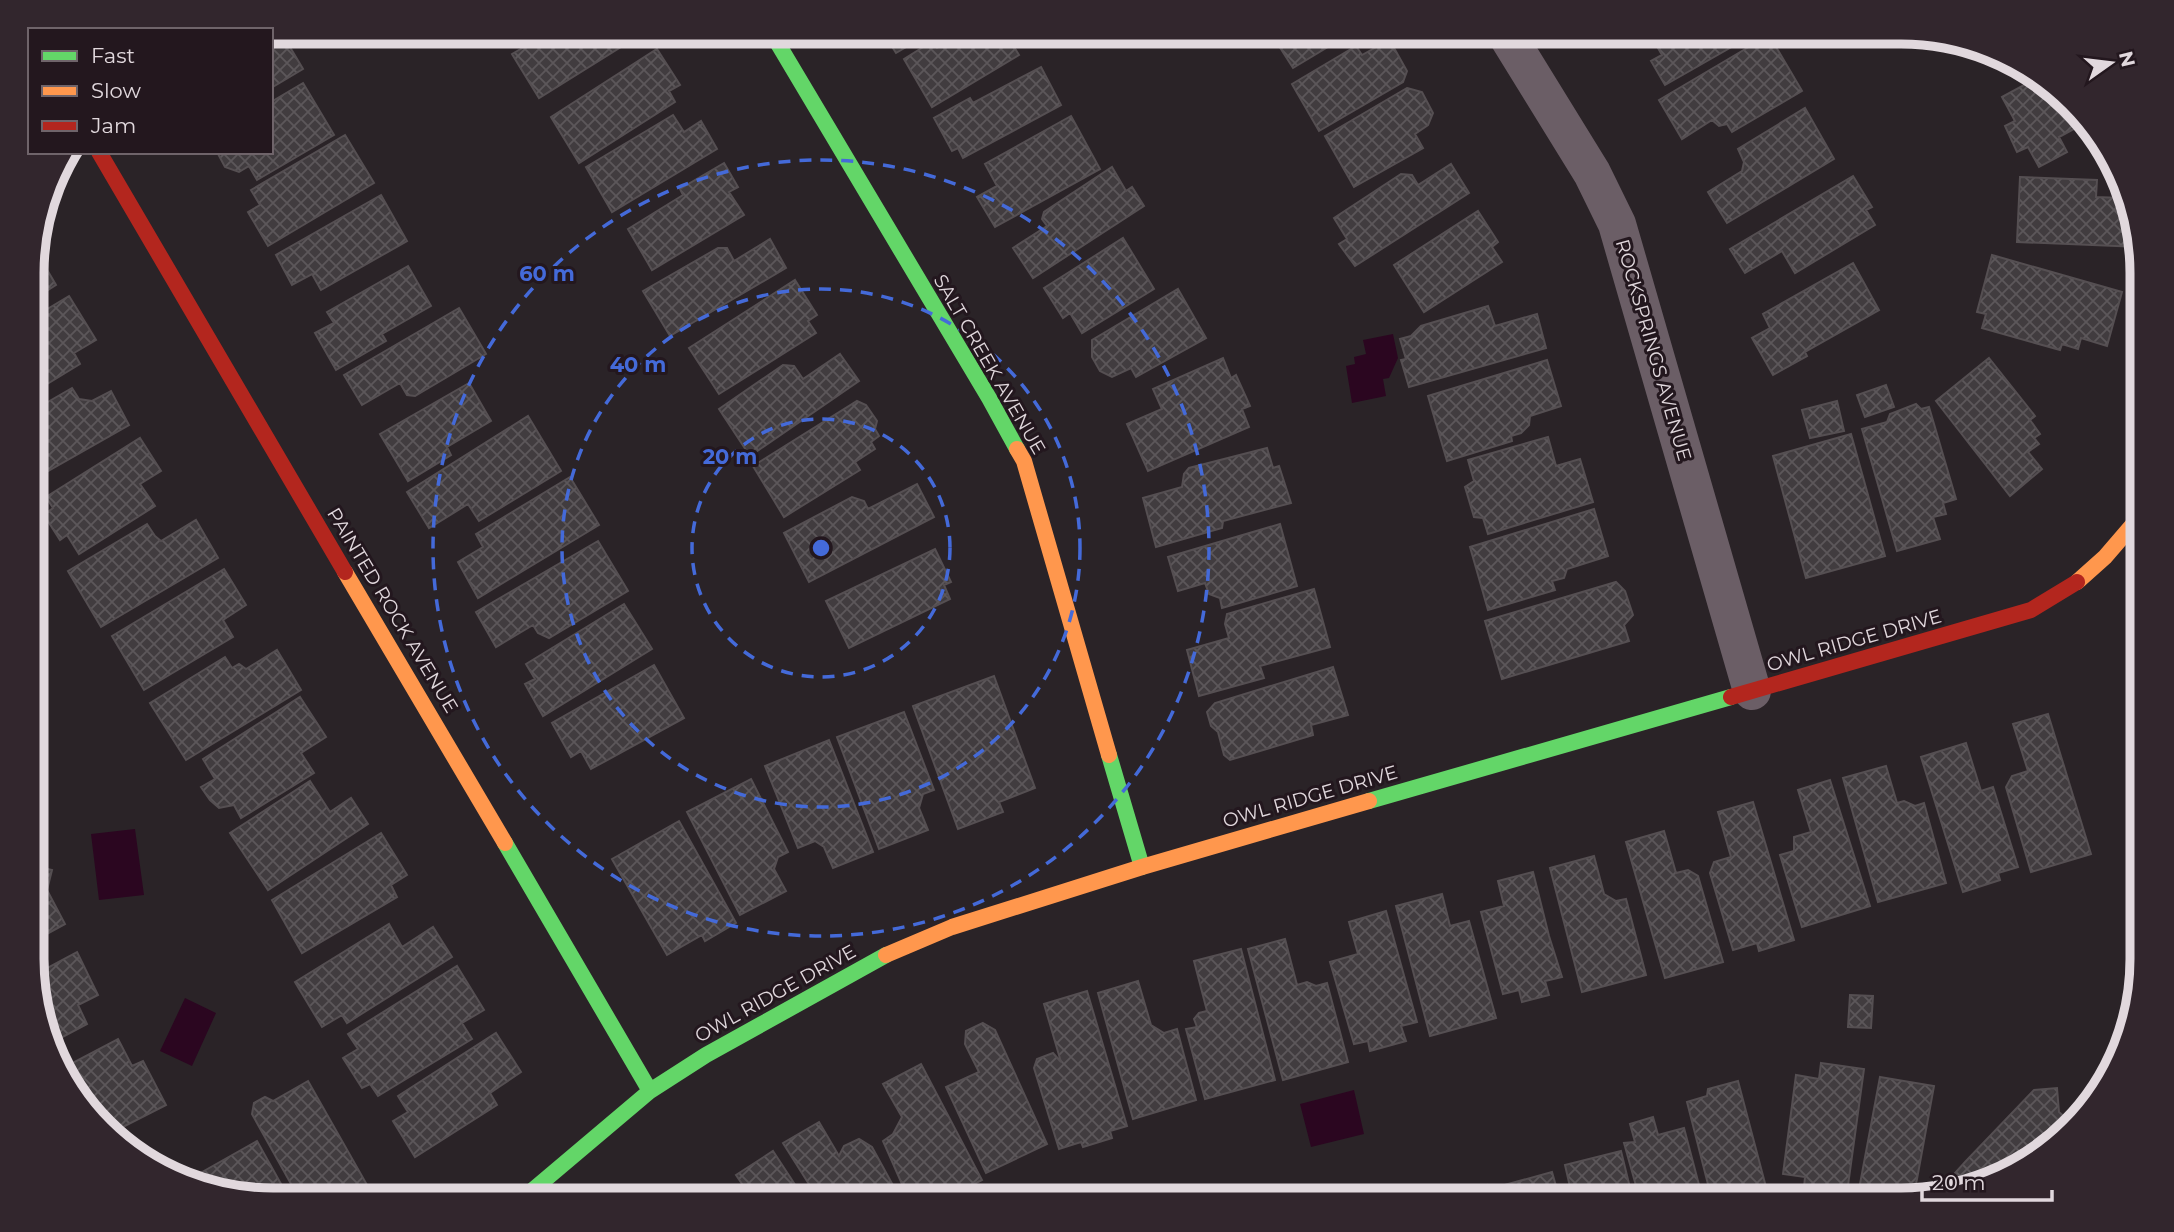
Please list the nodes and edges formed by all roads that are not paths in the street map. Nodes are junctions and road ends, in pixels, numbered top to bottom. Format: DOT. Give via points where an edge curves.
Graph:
graph roads {
  1 [pos="778,44"];
  2 [pos="1512,44"];
  3 [pos="100,154"];
  4 [pos="2130,530"];
  5 [pos="1752,691"];
  6 [pos="1142,867"];
  7 [pos="650,1091"];
  8 [pos="535,1188"];
  1 -- 6 [label="street, SALT CREEK AVENUE" via="1024,461"];
  2 -- 5 [label="street, ROCKSPRINGS AVENUE" via="1592,173 1618,225"];
  3 -- 7 [label="street, PAINTED ROCK AVENUE"];
  4 -- 5 [label="street, OWL RIDGE DRIVE" via="2090,573 2031,610"];
  5 -- 6 [label="street, OWL RIDGE DRIVE"];
  6 -- 7 [label="street, OWL RIDGE DRIVE" via="903,946"];
  7 -- 8 [label="street, OWL RIDGE DRIVE"];
}
